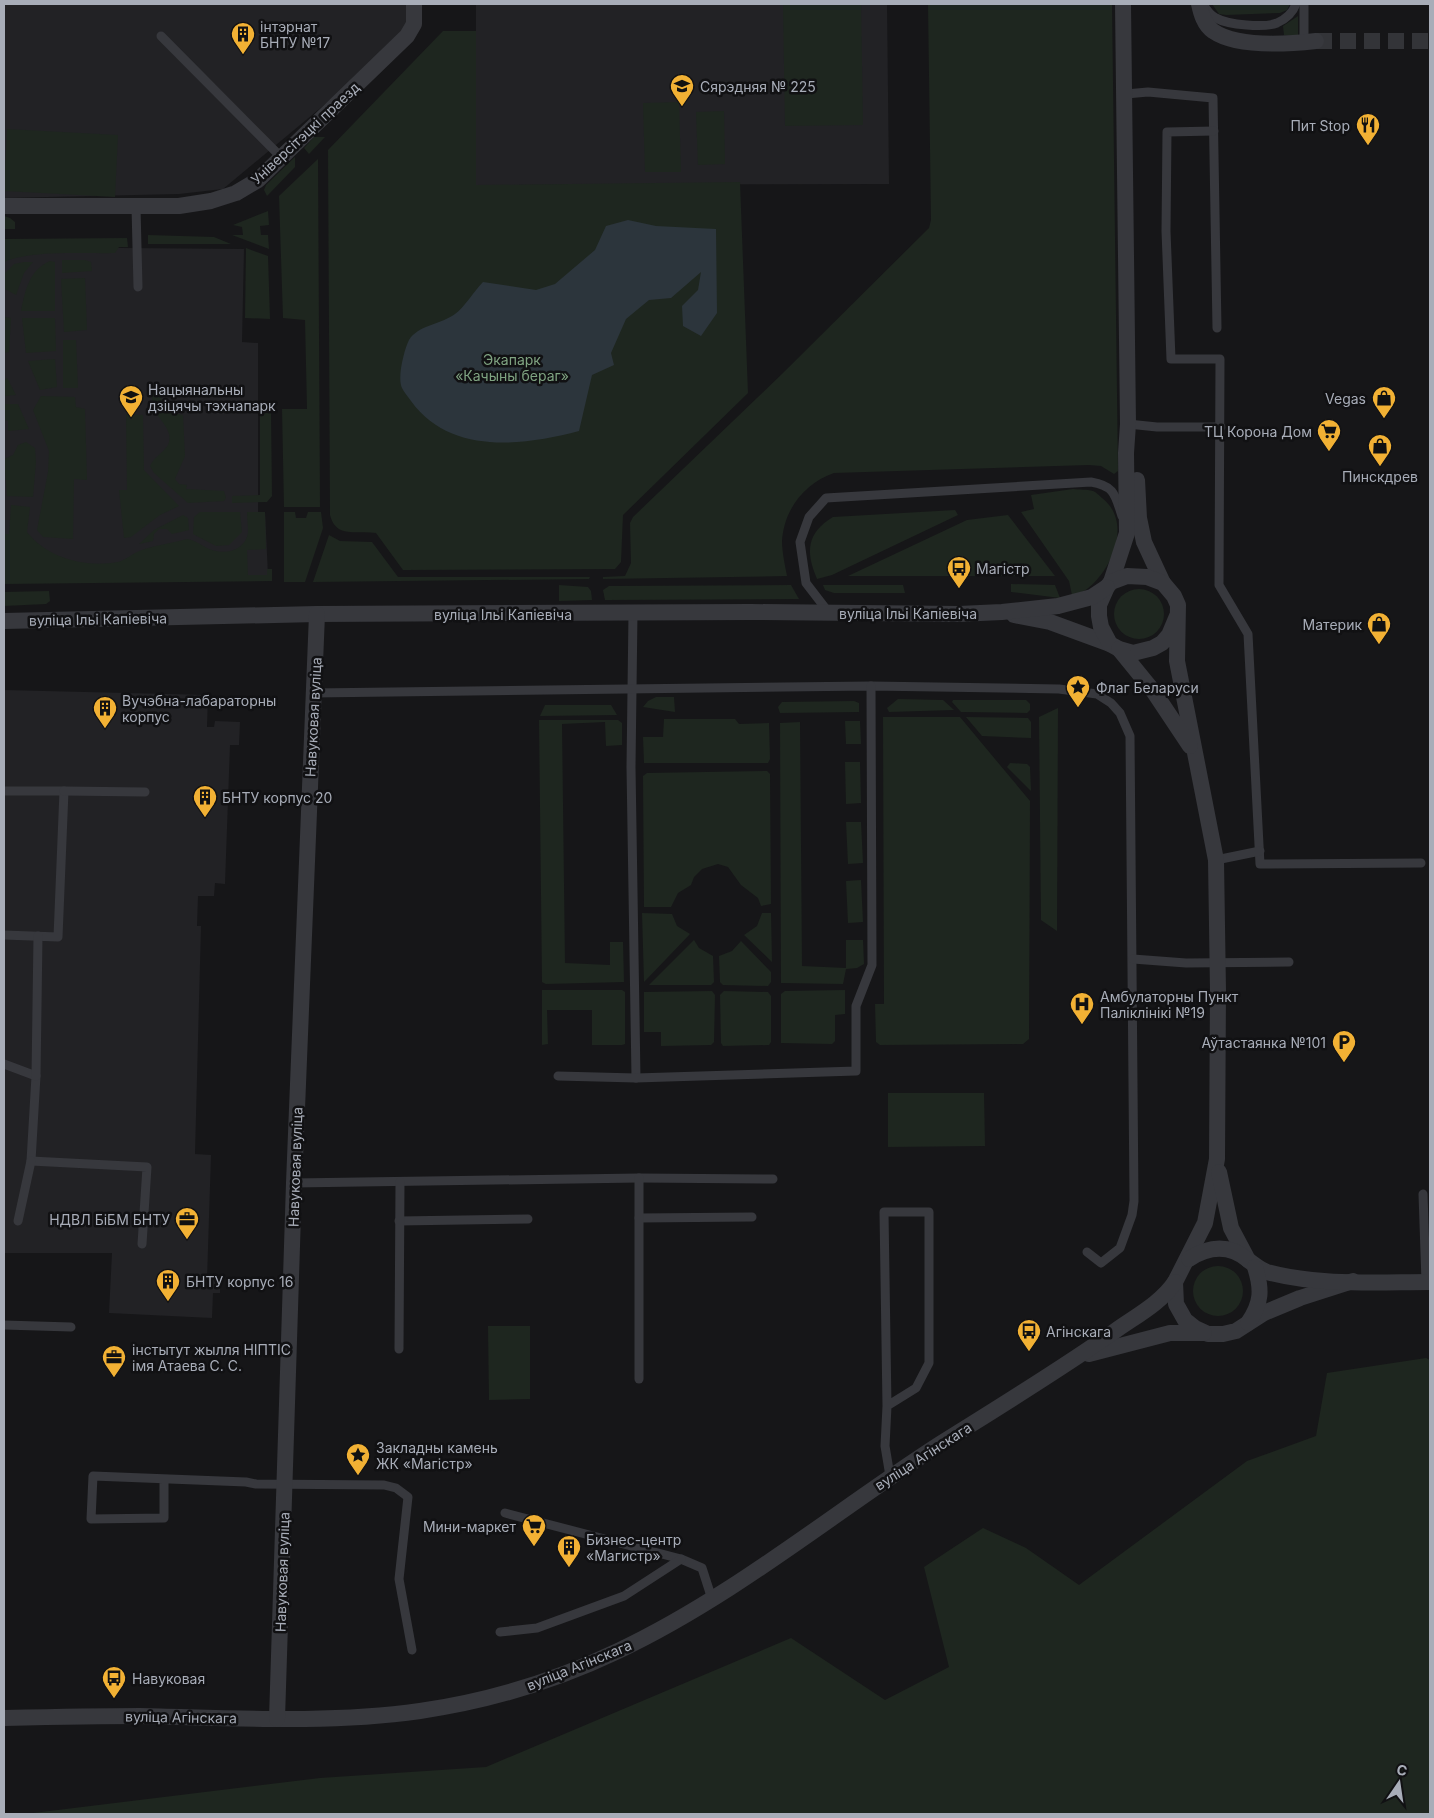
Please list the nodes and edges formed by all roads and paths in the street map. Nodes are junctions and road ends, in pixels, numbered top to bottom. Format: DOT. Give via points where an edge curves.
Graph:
graph roads {
  1 [pos="414,4"];
  2 [pos="1123,4"];
  3 [pos="1199,4"];
  4 [pos="1203,4"];
  5 [pos="1296,4"];
  6 [pos="1304,4"];
  7 [pos="161,36"];
  8 [pos="1310,42"];
  9 [pos="1126,94"];
  10 [pos="1214,131"];
  11 [pos="282,158"];
  12 [pos="4,206"];
  13 [pos="136,207"];
  14 [pos="138,286"];
  15 [pos="1217,328"];
  16 [pos="1128,424"];
  17 [pos="1221,427"];
  18 [pos="1127,533"];
  19 [pos="1163,583"];
  20 [pos="1109,584"];
  21 [pos="834,612"];
  22 [pos="1002,612"];
  23 [pos="633,613"];
  24 [pos="317,614"];
  25 [pos="1177,616"];
  26 [pos="4,621"];
  27 [pos="1114,647"];
  28 [pos="871,686"];
  29 [pos="631,690"];
  30 [pos="313,693"];
  31 [pos="1198,769"];
  32 [pos="4,791"];
  33 [pos="64,791"];
  34 [pos="144,792"];
  35 [pos="1260,851"];
  36 [pos="1216,860"];
  37 [pos="1421,863"];
  38 [pos="4,935"];
  39 [pos="38,936"];
  40 [pos="1133,959"];
  41 [pos="1218,962"];
  42 [pos="1289,962"];
  43 [pos="4,1064"];
  44 [pos="36,1076"];
  45 [pos="558,1076"];
  46 [pos="636,1078"];
  47 [pos="1217,1159"];
  48 [pos="30,1161"];
  49 [pos="639,1178"];
  50 [pos="773,1179"];
  51 [pos="294,1182"];
  52 [pos="400,1182"];
  53 [pos="1423,1194"];
  54 [pos="752,1217"];
  55 [pos="639,1218"];
  56 [pos="528,1219"];
  57 [pos="18,1221"];
  58 [pos="399,1221"];
  59 [pos="142,1244"];
  60 [pos="1088,1252"];
  61 [pos="1189,1259"];
  62 [pos="1251,1263"];
  63 [pos="1353,1281"];
  64 [pos="1175,1282"];
  65 [pos="1428,1282"];
  66 [pos="1248,1322"];
  67 [pos="4,1325"];
  68 [pos="71,1327"];
  69 [pos="1208,1334"];
  70 [pos="399,1349"];
  71 [pos="1072,1359"];
  72 [pos="639,1379"];
  73 [pos="887,1406"];
  74 [pos="890,1476"];
  75 [pos="164,1478"];
  76 [pos="286,1483"];
  77 [pos="505,1513"];
  78 [pos="681,1559"];
  79 [pos="712,1599"];
  80 [pos="500,1632"];
  81 [pos="412,1650"];
  82 [pos="4,1718"];
  83 [pos="277,1720"];
  1 -- 11 [label="street, Універсітэцкі праезд" via="414,24 407,36"];
  2 -- 9 [label="street"];
  3 -- 8 [label="street" via="1205,22 1221,36 1245,42"];
  4 -- 5 [label="lane" via="1215,18 1224,21 1266,24 1278,23 1292,12"];
  6 -- 8 [label="lane"];
  7 -- 11 [label="lane"];
  9 -- 10 [label="lane" via="1148,92 1213,98"];
  9 -- 16 [label="street"];
  10 -- 15 [label="lane"];
  10 -- 17 [label="lane" via="1166,132 1166,231 1171,358 1220,359"];
  11 -- 13 [label="street, Універсітэцкі праезд" via="258,180 236,193 203,202"];
  12 -- 13 [label="street, Універсітэцкі праезд"];
  13 -- 14 [label="lane"];
  16 -- 17 [label="lane"];
  16 -- 18 [label="street"];
  16 -- 19 [label="street" via="1136,451 1139,518 1144,542"];
  17 -- 35 [label="lane" via="1219,585 1248,634"];
  18 -- 20 [label="street"];
  18 -- 21 [label="lane" via="1114,493 1106,484 1091,482 826,498 809,517 800,542 806,583 826,609"];
  19 -- 20 [label="street" via="1137,575"];
  19 -- 25 [label="street" via="1178,605"];
  20 -- 22 [label="street, вуліца Ільі Капіевіча" via="1092,597 1071,603"];
  20 -- 27 [label="street" via="1099,605 1099,616 1101,627"];
  21 -- 22 [label="street, вуліца Ільі Капіевіча"];
  21 -- 23 [label="street, вуліца Ільі Капіевіча"];
  22 -- 27 [label="street, вуліца Ільі Капіевіча" via="1050,622"];
  23 -- 24 [label="street, вуліца Ільі Капіевіча"];
  23 -- 29 [label="lane"];
  24 -- 26 [label="street, вуліца Ільі Капіевіча"];
  24 -- 30 [label="street, Навуковая вуліца"];
  25 -- 27 [label="street" via="1169,635 1153,648 1133,653"];
  25 -- 31 [label="street" via="1177,661"];
  27 -- 31 [label="street" via="1173,719 1194,754"];
  28 -- 29 [label="lane"];
  28 -- 40 [label="lane" via="1059,689 1097,694 1112,703 1130,736"];
  28 -- 46 [label="lane" via="872,965 856,1006 856,1071"];
  29 -- 30 [label="lane"];
  29 -- 46 [label="lane"];
  30 -- 51 [label="street, Навуковая вуліца"];
  31 -- 36 [label="street"];
  32 -- 33 [label="lane"];
  33 -- 34 [label="lane"];
  33 -- 39 [label="lane" via="58,937"];
  35 -- 36 [label="lane"];
  35 -- 37 [label="lane" via="1260,864"];
  36 -- 41 [label="street"];
  38 -- 39 [label="lane"];
  39 -- 44 [label="lane"];
  40 -- 41 [label="lane"];
  40 -- 60 [label="lane" via="1132,1215 1120,1248 1101,1263"];
  41 -- 42 [label="lane"];
  41 -- 47 [label="street"];
  43 -- 44 [label="lane"];
  44 -- 48 [label="lane"];
  45 -- 46 [label="lane"];
  47 -- 61 [label="street" via="1207,1214"];
  47 -- 62 [label="street" via="1231,1228"];
  48 -- 57 [label="lane"];
  48 -- 59 [label="lane" via="147,1167"];
  49 -- 50 [label="lane"];
  49 -- 52 [label="lane"];
  49 -- 55 [label="lane"];
  51 -- 52 [label="lane"];
  51 -- 76 [label="street, Навуковая вуліца"];
  52 -- 58 [label="lane"];
  53 -- 65 [label="lane"];
  54 -- 55 [label="lane"];
  55 -- 72 [label="lane"];
  56 -- 58 [label="lane"];
  58 -- 70 [label="lane"];
  61 -- 62 [label="street" via="1200,1252 1220,1248 1236,1252"];
  61 -- 64 [label="street"];
  62 -- 63 [label="street" via="1297,1278"];
  62 -- 66 [label="street" via="1260,1286 1260,1299"];
  63 -- 65 [label="street"];
  63 -- 66 [label="street" via="1300,1298"];
  64 -- 69 [label="street" via="1176,1304 1181,1314 1195,1328"];
  64 -- 71 [label="street, вуліца Агінскага" via="1158,1301"];
  66 -- 69 [label="street" via="1236,1331"];
  67 -- 68 [label="lane"];
  69 -- 71 [label="street, вуліца Агінскага" via="1170,1333"];
  71 -- 74 [label="street, вуліца Агінскага"];
  73 -- 73 [label="lane" via="916,1388 929,1364 929,1212 884,1212"];
  73 -- 74 [label="lane" via="885,1446"];
  74 -- 79 [label="street, вуліца Агінскага"];
  75 -- 75 [label="lane" via="164,1518 91,1519 93,1476"];
  75 -- 76 [label="lane"];
  76 -- 81 [label="lane" via="384,1485 396,1488 408,1497 399,1579"];
  76 -- 83 [label="street, Навуковая вуліца"];
  77 -- 78 [label="lane"];
  78 -- 79 [label="lane" via="702,1568"];
  78 -- 80 [label="lane" via="624,1596 536,1628"];
  79 -- 83 [label="street, вуліца Агінскага" via="619,1650 518,1690 417,1712"];
  82 -- 83 [label="street, вуліца Агінскага" via="115,1716"];
}
